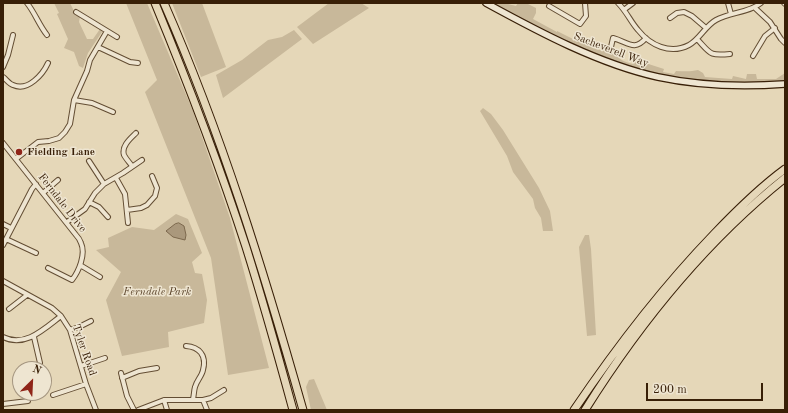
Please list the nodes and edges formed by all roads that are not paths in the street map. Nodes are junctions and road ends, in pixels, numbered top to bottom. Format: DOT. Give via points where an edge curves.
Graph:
graph roads {
  1 [pos="27,3"];
  2 [pos="155,3"];
  3 [pos="164,3"];
  4 [pos="486,3"];
  5 [pos="585,3"];
  6 [pos="618,3"];
  7 [pos="633,3"];
  8 [pos="728,3"];
  9 [pos="761,3"];
  10 [pos="549,6"];
  11 [pos="755,8"];
  12 [pos="625,9"];
  13 [pos="76,12"];
  14 [pos="731,14"];
  15 [pos="670,18"];
  16 [pos="706,28"];
  17 [pos="775,28"];
  18 [pos="107,31"];
  19 [pos="13,35"];
  20 [pos="47,35"];
  21 [pos="117,37"];
  22 [pos="646,38"];
  23 [pos="697,39"];
  24 [pos="785,43"];
  25 [pos="611,47"];
  26 [pos="98,48"];
  27 [pos="724,49"];
  28 [pos="753,56"];
  29 [pos="48,63"];
  30 [pos="138,63"];
  31 [pos="3,67"];
  32 [pos="3,77"];
  33 [pos="785,84"];
  34 [pos="74,100"];
  35 [pos="113,112"];
  36 [pos="136,133"];
  37 [pos="3,143"];
  38 [pos="16,159"];
  39 [pos="142,160"];
  40 [pos="89,161"];
  41 [pos="132,166"];
  42 [pos="785,169"];
  43 [pos="152,176"];
  44 [pos="116,178"];
  45 [pos="785,178"];
  46 [pos="58,180"];
  47 [pos="36,184"];
  48 [pos="104,184"];
  49 [pos="43,193"];
  50 [pos="89,202"];
  51 [pos="127,210"];
  52 [pos="108,216"];
  53 [pos="66,222"];
  54 [pos="128,223"];
  55 [pos="3,224"];
  56 [pos="11,228"];
  57 [pos="6,239"];
  58 [pos="3,245"];
  59 [pos="36,253"];
  60 [pos="80,265"];
  61 [pos="48,268"];
  62 [pos="100,277"];
  63 [pos="3,281"];
  64 [pos="27,295"];
  65 [pos="9,309"];
  66 [pos="61,316"];
  67 [pos="91,321"];
  68 [pos="70,330"];
  69 [pos="34,336"];
  70 [pos="3,337"];
  71 [pos="186,346"];
  72 [pos="105,358"];
  73 [pos="40,361"];
  74 [pos="81,366"];
  75 [pos="157,368"];
  76 [pos="121,373"];
  77 [pos="122,378"];
  78 [pos="86,384"];
  79 [pos="224,390"];
  80 [pos="53,395"];
  81 [pos="194,399"];
  82 [pos="164,400"];
  83 [pos="203,400"];
  84 [pos="28,401"];
  85 [pos="3,404"];
  86 [pos="96,410"];
  87 [pos="134,410"];
  88 [pos="138,410"];
  89 [pos="167,410"];
  90 [pos="207,410"];
  91 [pos="293,410"];
  92 [pos="303,410"];
  93 [pos="574,410"];
  94 [pos="585,410"];
  1 -- 20 [label="street" via="35,15 37,26"];
  2 -- 91 [label="highway" via="228,195 264,305"];
  3 -- 92 [label="highway" via="234,183"];
  4 -- 33 [label="street, Sacheverell Way" via="543,33 644,74 704,84"];
  5 -- 10 [label="street" via="586,16 580,24"];
  6 -- 12 [label="street"];
  7 -- 12 [label="street"];
  8 -- 14 [label="street"];
  9 -- 11 [label="street"];
  11 -- 14 [label="street"];
  11 -- 17 [label="street"];
  12 -- 22 [label="street" via="637,29"];
  13 -- 18 [label="street"];
  14 -- 16 [label="street"];
  15 -- 16 [label="street" via="684,12"];
  16 -- 23 [label="street"];
  17 -- 24 [label="street"];
  17 -- 28 [label="street" via="765,36 758,53"];
  18 -- 21 [label="street"];
  18 -- 26 [label="street"];
  19 -- 31 [label="street"];
  22 -- 23 [label="street" via="658,46 669,49 684,47"];
  22 -- 25 [label="street" via="635,46 613,38"];
  23 -- 27 [label="street" via="715,55 727,55"];
  26 -- 30 [label="street"];
  26 -- 34 [label="street" via="90,60"];
  29 -- 32 [label="street" via="39,77 28,85 19,87"];
  34 -- 35 [label="street"];
  34 -- 38 [label="street" via="70,124 65,132 59,138 38,142"];
  36 -- 41 [label="street" via="127,141 124,152"];
  37 -- 38 [label="street, Ferndale Drive"];
  38 -- 47 [label="street, Ferndale Drive"];
  39 -- 41 [label="street"];
  40 -- 48 [label="street"];
  41 -- 44 [label="street"];
  42 -- 93 [label="highway" via="731,216 685,265 635,324"];
  43 -- 51 [label="street" via="157,188 155,196 141,208"];
  44 -- 48 [label="street"];
  44 -- 51 [label="street" via="125,194"];
  45 -- 94 [label="highway" via="735,222 680,280 623,352"];
  46 -- 49 [label="street"];
  47 -- 49 [label="street, Ferndale Drive"];
  47 -- 56 [label="street"];
  48 -- 50 [label="street"];
  49 -- 53 [label="street, Ferndale Drive"];
  50 -- 52 [label="street"];
  50 -- 53 [label="street" via="85,209"];
  51 -- 54 [label="street"];
  53 -- 60 [label="street, Ferndale Drive" via="82,244"];
  55 -- 56 [label="street"];
  56 -- 57 [label="street"];
  57 -- 58 [label="street"];
  57 -- 59 [label="street"];
  60 -- 61 [label="street, Ferndale Drive" via="72,280"];
  60 -- 62 [label="street"];
  63 -- 64 [label="street, Tyler Road"];
  64 -- 65 [label="street"];
  64 -- 66 [label="street, Tyler Road" via="52,308"];
  66 -- 68 [label="street, Tyler Road"];
  66 -- 69 [label="street"];
  67 -- 68 [label="street"];
  68 -- 74 [label="street, Tyler Road"];
  69 -- 70 [label="street" via="20,341"];
  69 -- 73 [label="street"];
  71 -- 81 [label="street" via="201,351 203,358 204,369 195,387"];
  72 -- 74 [label="street"];
  74 -- 78 [label="street, Tyler Road"];
  75 -- 77 [label="street" via="139,371"];
  76 -- 77 [label="street"];
  77 -- 87 [label="street"];
  78 -- 80 [label="street"];
  78 -- 86 [label="street, Tyler Road"];
  79 -- 83 [label="street"];
  81 -- 82 [label="street"];
  81 -- 83 [label="street"];
  82 -- 88 [label="street"];
  82 -- 89 [label="street"];
  83 -- 90 [label="street"];
  84 -- 85 [label="street"];
}
